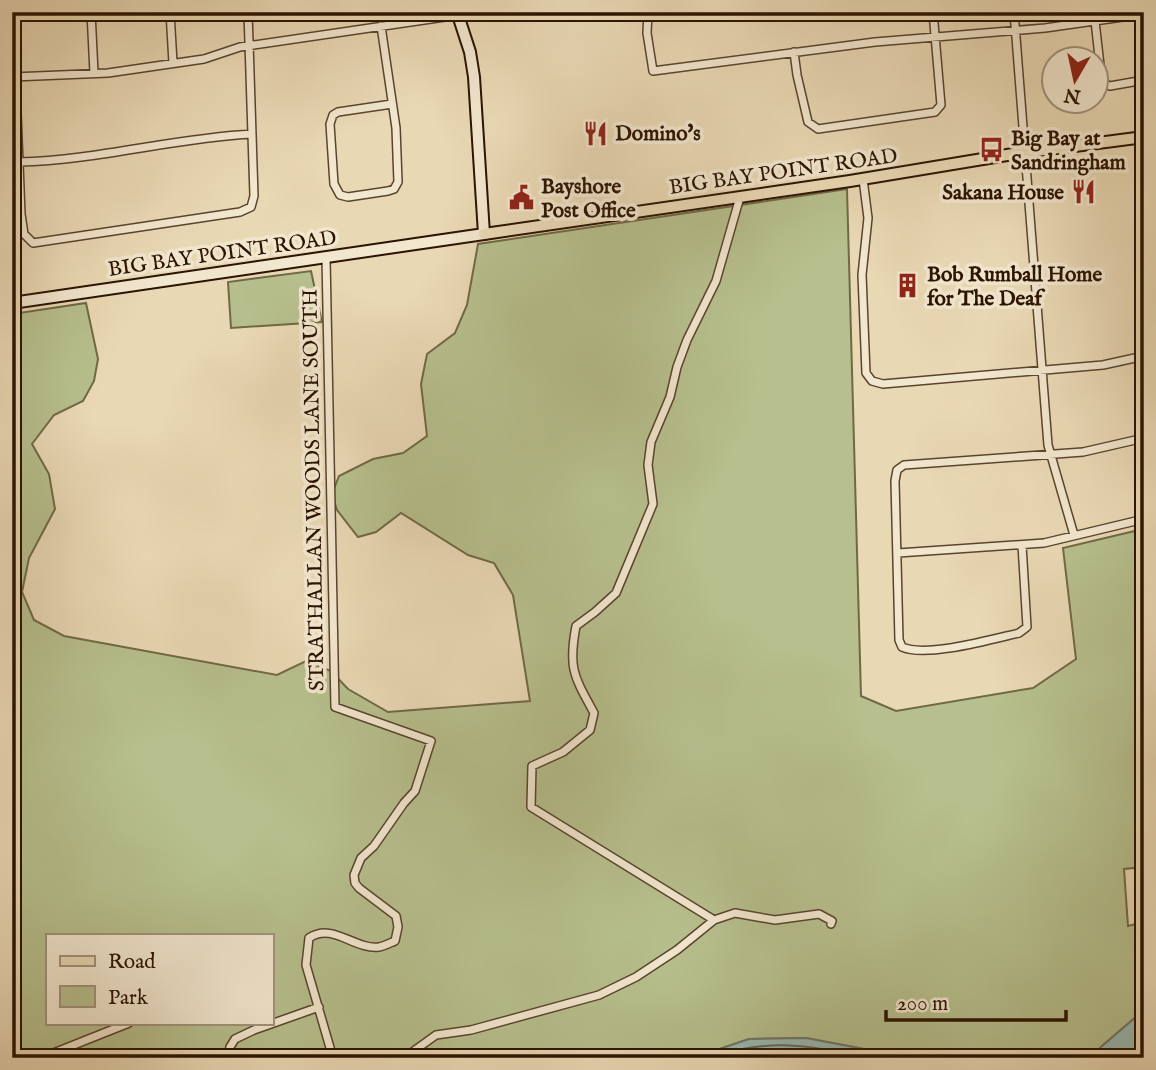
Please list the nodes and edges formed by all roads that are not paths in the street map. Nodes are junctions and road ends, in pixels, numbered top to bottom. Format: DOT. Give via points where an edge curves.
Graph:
graph roads {
  1 [pos="13,12"];
  2 [pos="91,12"];
  3 [pos="170,12"];
  4 [pos="248,12"];
  5 [pos="479,12"];
  6 [pos="648,12"];
  7 [pos="933,12"];
  8 [pos="1014,12"];
  9 [pos="1144,13"];
  10 [pos="457,14"];
  11 [pos="1095,21"];
  12 [pos="381,26"];
  13 [pos="1015,31"];
  14 [pos="935,37"];
  15 [pos="249,46"];
  16 [pos="794,52"];
  17 [pos="173,64"];
  18 [pos="94,73"];
  19 [pos="14,77"];
  20 [pos="1144,79"];
  21 [pos="392,104"];
  22 [pos="252,134"];
  23 [pos="1144,137"];
  24 [pos="1025,153"];
  25 [pos="19,162"];
  26 [pos="863,178"];
  27 [pos="740,197"];
  28 [pos="484,234"];
  29 [pos="326,258"];
  30 [pos="12,303"];
  31 [pos="1144,356"];
  32 [pos="1043,370"];
  33 [pos="1144,438"];
  34 [pos="1050,456"];
  35 [pos="1144,519"];
  36 [pos="1074,535"];
  37 [pos="1023,545"];
  38 [pos="898,553"];
  39 [pos="714,920"];
  40 [pos="831,924"];
  41 [pos="319,1007"];
  42 [pos="273,1023"];
  43 [pos="126,1024"];
  44 [pos="271,1024"];
  45 [pos="41,1058"];
  46 [pos="228,1058"];
  47 [pos="333,1058"];
  48 [pos="404,1058"];
  1 -- 19 [label="street"];
  2 -- 18 [label="street"];
  3 -- 17 [label="street"];
  4 -- 15 [label="street"];
  5 -- 10 [label="street"];
  6 -- 16 [label="street" via="653,71"];
  7 -- 14 [label="street"];
  8 -- 13 [label="street"];
  9 -- 11 [label="street"];
  10 -- 12 [label="street"];
  10 -- 28 [label="main road" via="474,77"];
  11 -- 13 [label="street"];
  11 -- 20 [label="street" via="1102,83 1110,86"];
  12 -- 15 [label="street"];
  12 -- 21 [label="street"];
  13 -- 14 [label="street"];
  13 -- 24 [label="street"];
  14 -- 16 [label="street"];
  14 -- 16 [label="street" via="941,105 937,111 818,129 808,122"];
  15 -- 17 [label="street"];
  15 -- 22 [label="street"];
  17 -- 18 [label="street"];
  18 -- 19 [label="street"];
  19 -- 25 [label="street"];
  21 -- 21 [label="street" via="338,112 332,118 334,184 340,195 388,191 398,184"];
  22 -- 25 [label="street" via="60,161"];
  22 -- 25 [label="street" via="254,202 247,211 39,243 29,241 23,230"];
  23 -- 24 [label="main road, BIG BAY POINT ROAD"];
  24 -- 26 [label="main road, BIG BAY POINT ROAD"];
  24 -- 32 [label="street"];
  26 -- 27 [label="main road, BIG BAY POINT ROAD"];
  26 -- 32 [label="street" via="868,218 862,269 866,373 872,381 883,384"];
  27 -- 28 [label="main road, BIG BAY POINT ROAD"];
  27 -- 39 [label="street" via="716,281 687,340 651,442 648,465 653,505 617,593 576,626 571,654 574,676 594,713 590,730 563,752 532,766 531,807"];
  28 -- 29 [label="main road, BIG BAY POINT ROAD"];
  29 -- 30 [label="main road, BIG BAY POINT ROAD"];
  29 -- 41 [label="street, STRATHALLAN WOODS LANE SOUTH" via="335,707 431,741 415,792 361,858 354,875 359,888 396,916 395,941 378,947 327,932 309,938 306,965"];
  31 -- 32 [label="street"];
  32 -- 34 [label="street"];
  33 -- 34 [label="street"];
  34 -- 36 [label="street"];
  34 -- 38 [label="street" via="900,467 895,481"];
  35 -- 36 [label="street"];
  36 -- 37 [label="street"];
  37 -- 38 [label="street"];
  37 -- 38 [label="street" via="1027,628 929,650 908,650 899,640"];
  39 -- 40 [label="street" via="735,914 775,920 819,915"];
  39 -- 48 [label="street" via="677,950 599,996 436,1035"];
  41 -- 42 [label="street"];
  41 -- 47 [label="street, STRATHALLAN WOODS LANE SOUTH"];
  43 -- 45 [label="street"];
  44 -- 46 [label="street" via="235,1039"];
}
